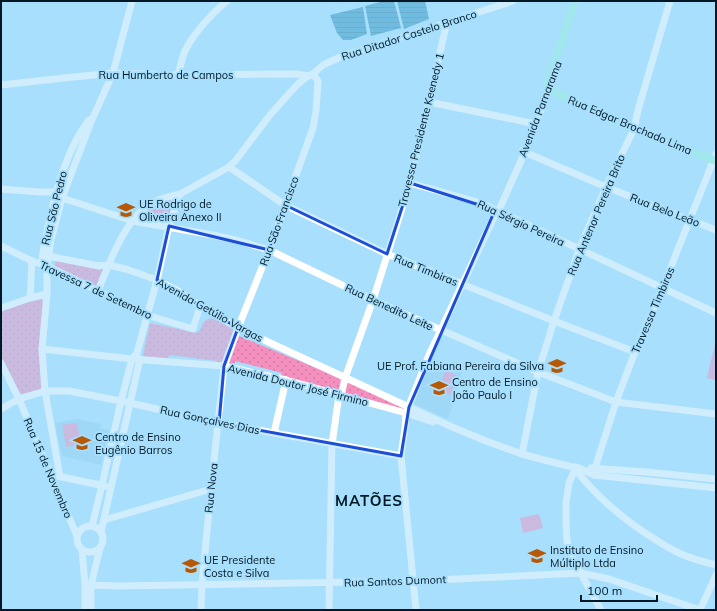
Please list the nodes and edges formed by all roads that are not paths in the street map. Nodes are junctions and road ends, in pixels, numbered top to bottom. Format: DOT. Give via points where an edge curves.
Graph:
graph roads {
  1 [pos="132,1"];
  2 [pos="227,1"];
  3 [pos="513,1"];
  4 [pos="575,1"];
  5 [pos="580,1"];
  6 [pos="670,1"];
  7 [pos="447,22"];
  8 [pos="113,73"];
  9 [pos="178,75"];
  10 [pos="311,75"];
  11 [pos="1,86"];
  12 [pos="547,89"];
  13 [pos="429,102"];
  14 [pos="534,123"];
  15 [pos="634,129"];
  16 [pos="523,151"];
  17 [pos="715,158"];
  18 [pos="229,167"];
  19 [pos="410,183"];
  20 [pos="606,187"];
  21 [pos="1,189"];
  22 [pos="180,194"];
  23 [pos="59,195"];
  24 [pos="285,205"];
  25 [pos="496,212"];
  26 [pos="690,220"];
  27 [pos="133,221"];
  28 [pos="169,226"];
  29 [pos="716,230"];
  30 [pos="1,246"];
  31 [pos="269,250"];
  32 [pos="579,250"];
  33 [pos="387,254"];
  34 [pos="46,255"];
  35 [pos="32,261"];
  36 [pos="44,265"];
  37 [pos="108,266"];
  38 [pos="157,280"];
  39 [pos="462,284"];
  40 [pos="662,289"];
  41 [pos="98,291"];
  42 [pos="47,294"];
  43 [pos="30,298"];
  44 [pos="373,300"];
  45 [pos="200,306"];
  46 [pos="1,308"];
  47 [pos="716,313"];
  48 [pos="147,315"];
  49 [pos="554,321"];
  50 [pos="238,328"];
  51 [pos="441,330"];
  52 [pos="42,349"];
  53 [pos="635,352"];
  54 [pos="138,356"];
  55 [pos="132,359"];
  56 [pos="1,363"];
  57 [pos="224,366"];
  58 [pos="538,372"];
  59 [pos="345,378"];
  60 [pos="286,380"];
  61 [pos="45,391"];
  62 [pos="341,396"];
  63 [pos="20,400"];
  64 [pos="121,401"];
  65 [pos="616,402"];
  66 [pos="130,403"];
  67 [pos="1,409"];
  68 [pos="408,410"];
  69 [pos="716,414"];
  70 [pos="219,422"];
  71 [pos="274,433"];
  72 [pos="334,444"];
  73 [pos="522,454"];
  74 [pos="401,456"];
  75 [pos="579,468"];
  76 [pos="595,471"];
  77 [pos="646,472"];
  78 [pos="51,475"];
  79 [pos="60,476"];
  80 [pos="716,479"];
  81 [pos="645,481"];
  82 [pos="102,485"];
  83 [pos="111,487"];
  84 [pos="716,488"];
  85 [pos="211,489"];
  86 [pos="104,520"];
  87 [pos="92,526"];
  88 [pos="101,532"];
  89 [pos="77,536"];
  90 [pos="100,548"];
  91 [pos="82,550"];
  92 [pos="716,565"];
  93 [pos="581,573"];
  94 [pos="716,575"];
  95 [pos="413,581"];
  96 [pos="332,583"];
  97 [pos="88,585"];
  98 [pos="202,585"];
  99 [pos="85,610"];
  100 [pos="91,610"];
  101 [pos="200,610"];
  102 [pos="329,610"];
  103 [pos="334,610"];
  104 [pos="416,610"];
  105 [pos="601,610"];
  106 [pos="700,610"];
  1 -- 8 [label="street, Rua São Pedro"];
  2 -- 9 [label="street" via="213,13 191,41"];
  3 -- 7 [label="street, Rua Ditador Castelo Branco"];
  4 -- 12 [label="main road, Avenida Parnarama"];
  5 -- 12 [label="main road, Avenida Parnarama"];
  6 -- 15 [label="street, Rua Antenor Pereira Brito"];
  7 -- 10 [label="street, Rua Ditador Castelo Branco" via="345,55 324,65"];
  7 -- 13 [label="street, Travessa Presidente Keenedy 1"];
  8 -- 9 [label="street, Rua Humberto de Campos"];
  8 -- 11 [label="street, Rua Humberto de Campos"];
  8 -- 23 [label="street, Rua São Pedro"];
  9 -- 10 [label="street, Rua Humberto de Campos"];
  10 -- 18 [label="street, Rua Ditador Castelo Branco" via="298,84 277,106"];
  10 -- 24 [label="street, Rua São Francisco" via="318,81 313,128"];
  12 -- 14 [label="street, Avenida Parnarama"];
  12 -- 15 [label="main road, Rua Edgar Brochado Lima"];
  13 -- 14 [label="street"];
  13 -- 19 [label="street, Travessa Presidente Keenedy 1"];
  14 -- 16 [label="street, Avenida Parnarama"];
  15 -- 17 [label="main road, Rua Edgar Brochado Lima"];
  15 -- 20 [label="street, Rua Antenor Pereira Brito"];
  16 -- 20 [label="street, Rua Belo Leão"];
  16 -- 25 [label="street, Avenida Parnarama"];
  17 -- 26 [label="street, Travessa Timbiras"];
  18 -- 22 [label="street, Rua Ditador Castelo Branco"];
  18 -- 24 [label="street, Rua Timbiras"];
  19 -- 25 [label="street, Rua Sérgio Pereira" via="481,203"];
  19 -- 33 [label="street, Travessa Presidente Keenedy 1"];
  20 -- 26 [label="street, Rua Belo Leão"];
  20 -- 32 [label="street, Rua Antenor Pereira Brito"];
  21 -- 23 [label="street, Rua Benedito Leite"];
  22 -- 27 [label="street, Rua Ditador Castelo Branco" via="148,206"];
  22 -- 28 [label="street"];
  23 -- 27 [label="street, Rua Benedito Leite"];
  23 -- 34 [label="street, Rua São Pedro"];
  24 -- 31 [label="street, Rua São Francisco"];
  24 -- 33 [label="street, Rua Timbiras"];
  25 -- 32 [label="street, Rua Sérgio Pereira"];
  25 -- 39 [label="street, Avenida Parnarama"];
  26 -- 29 [label="street, Rua Belo Leão"];
  26 -- 40 [label="street, Travessa Timbiras"];
  27 -- 28 [label="street, Rua Benedito Leite"];
  27 -- 37 [label="street, Rua Ditador Castelo Branco" via="119,242"];
  28 -- 31 [label="street, Rua Benedito Leite"];
  28 -- 38 [label="street"];
  30 -- 35 [label="street, Travessa 7 de Setembro"];
  31 -- 44 [label="street, Rua Benedito Leite"];
  31 -- 50 [label="street, Rua São Francisco"];
  32 -- 40 [label="street, Rua Sérgio Pereira"];
  32 -- 49 [label="street, Rua Antenor Pereira Brito"];
  33 -- 39 [label="street, Rua Timbiras"];
  33 -- 44 [label="street, Travessa Presidente Keenedy 1"];
  34 -- 36 [label="street, Rua São Pedro"];
  34 -- 37 [label="street, Avenida Getúlio Vargas"];
  35 -- 36 [label="street, Travessa 7 de Setembro"];
  35 -- 43 [label="street"];
  36 -- 41 [label="street, Travessa 7 de Setembro"];
  36 -- 42 [label="street, Rua São Pedro"];
  37 -- 38 [label="street, Avenida Getúlio Vargas" via="126,269"];
  37 -- 41 [label="street, Rua Ditador Castelo Branco"];
  38 -- 45 [label="street, Avenida Getúlio Vargas"];
  38 -- 48 [label="street"];
  39 -- 49 [label="street, Rua Timbiras"];
  39 -- 51 [label="street, Avenida Parnarama"];
  40 -- 47 [label="street, Rua Sérgio Pereira"];
  40 -- 53 [label="street, Travessa Timbiras"];
  41 -- 48 [label="street, Travessa 7 de Setembro"];
  42 -- 43 [label="street"];
  42 -- 52 [label="street, Rua São Pedro"];
  43 -- 46 [label="street"];
  44 -- 51 [label="street, Rua Benedito Leite"];
  44 -- 59 [label="street, Travessa Presidente Keenedy 1"];
  45 -- 48 [label="street, Travessa 7 de Setembro" via="193,329"];
  45 -- 50 [label="street, Avenida Getúlio Vargas"];
  48 -- 54 [label="street"];
  49 -- 53 [label="street, Rua Timbiras"];
  49 -- 58 [label="street, Rua Antenor Pereira Brito"];
  50 -- 57 [label="street, Rua São Francisco"];
  50 -- 59 [label="street, Avenida Getúlio Vargas"];
  51 -- 58 [label="street, Rua Benedito Leite"];
  51 -- 68 [label="street, Avenida Parnarama"];
  52 -- 55 [label="street"];
  52 -- 61 [label="street, Rua São Pedro"];
  53 -- 65 [label="street, Travessa Timbiras"];
  54 -- 55 [label="street"];
  54 -- 57 [label="street, Avenida Doutor José Firmino"];
  54 -- 66 [label="street"];
  55 -- 64 [label="street"];
  56 -- 63 [label="street, Rua 15 de Novembro"];
  57 -- 60 [label="street, Avenida Doutor José Firmino"];
  57 -- 70 [label="street, Rua Nova"];
  58 -- 65 [label="street, Rua Benedito Leite"];
  58 -- 73 [label="street, Rua Antenor Pereira Brito"];
  59 -- 62 [label="street, Travessa Presidente Keenedy 1"];
  59 -- 68 [label="street, Avenida Getúlio Vargas"];
  60 -- 62 [label="street, Avenida Doutor José Firmino"];
  60 -- 71 [label="street"];
  61 -- 63 [label="street, Rua Gonçalves Dias"];
  61 -- 64 [label="street, Rua Gonçalves Dias" via="68,392"];
  61 -- 79 [label="street, Rua São Pedro"];
  62 -- 68 [label="street, Avenida Doutor José Firmino"];
  62 -- 72 [label="street, Travessa Presidente Keenedy 1"];
  63 -- 67 [label="street, Rua Gonçalves Dias"];
  63 -- 78 [label="street, Rua 15 de Novembro"];
  64 -- 66 [label="street, Rua Gonçalves Dias"];
  64 -- 82 [label="street"];
  65 -- 69 [label="street, Rua Benedito Leite"];
  65 -- 76 [label="street, Travessa Timbiras"];
  66 -- 70 [label="street, Rua Gonçalves Dias"];
  66 -- 83 [label="street"];
  68 -- 73 [label="street, Avenida Doutor José Firmino"];
  68 -- 74 [label="street, Avenida Parnarama"];
  70 -- 71 [label="street, Rua Gonçalves Dias"];
  70 -- 85 [label="street, Rua Nova"];
  71 -- 72 [label="street, Rua Gonçalves Dias"];
  72 -- 74 [label="street, Rua Gonçalves Dias"];
  72 -- 96 [label="street, Travessa Presidente Keenedy 1"];
  73 -- 75 [label="street, Avenida Doutor José Firmino"];
  74 -- 95 [label="street, Avenida Parnarama"];
  75 -- 76 [label="street, Avenida Doutor José Firmino"];
  75 -- 92 [label="street" via="579,474 590,486 633,525 681,554"];
  75 -- 93 [label="street" via="569,483 566,523 570,554"];
  76 -- 77 [label="street, Avenida Doutor José Firmino"];
  76 -- 81 [label="street, Avenida Doutor José Firmino"];
  77 -- 80 [label="street, Avenida Doutor José Firmino"];
  77 -- 81 [label="street"];
  78 -- 79 [label="street"];
  78 -- 89 [label="street, Rua 15 de Novembro"];
  79 -- 82 [label="street"];
  81 -- 84 [label="street, Avenida Doutor José Firmino"];
  82 -- 83 [label="street"];
  82 -- 87 [label="street"];
  83 -- 86 [label="street"];
  85 -- 86 [label="street"];
  85 -- 98 [label="street, Rua Nova"];
  86 -- 88 [label="street"];
  87 -- 88 [label="street"];
  87 -- 89 [label="street" via="84,528"];
  88 -- 90 [label="street" via="103,541"];
  89 -- 91 [label="street" via="77,543"];
  90 -- 91 [label="street" via="93,552"];
  90 -- 97 [label="street"];
  91 -- 97 [label="street"];
  93 -- 95 [label="street, Rua Santos Dumont"];
  93 -- 105 [label="street"];
  93 -- 106 [label="street, Rua Santos Dumont" via="609,579"];
  94 -- 106 [label="street"];
  95 -- 96 [label="street, Rua Santos Dumont"];
  95 -- 104 [label="street, Avenida Parnarama"];
  96 -- 98 [label="street, Rua Santos Dumont"];
  96 -- 102 [label="street"];
  96 -- 103 [label="street"];
  97 -- 98 [label="street, Rua Santos Dumont"];
  97 -- 99 [label="street"];
  97 -- 100 [label="street"];
  98 -- 101 [label="street, Rua Nova"];
}
